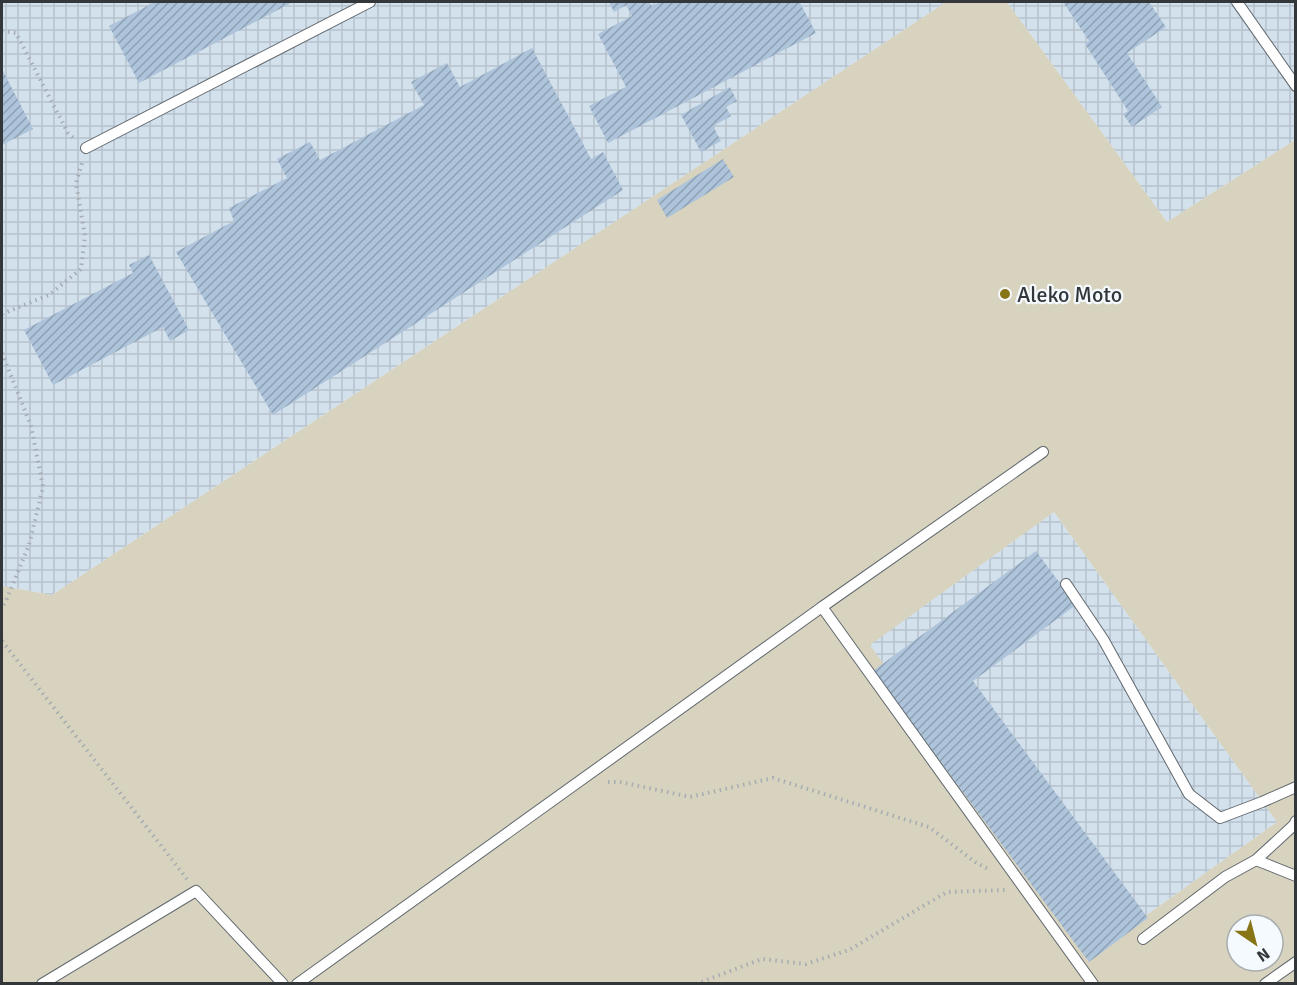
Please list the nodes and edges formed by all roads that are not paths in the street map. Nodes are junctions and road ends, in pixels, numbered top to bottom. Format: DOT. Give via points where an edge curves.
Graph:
graph roads {
  1 [pos="370,2"];
  2 [pos="1237,2"];
  3 [pos="1296,86"];
  4 [pos="86,148"];
  5 [pos="1043,452"];
  6 [pos="1065,584"];
  7 [pos="822,607"];
  8 [pos="1296,787"];
  9 [pos="1296,821"];
  10 [pos="1256,861"];
  11 [pos="1296,876"];
  12 [pos="1143,939"];
  13 [pos="1296,962"];
  14 [pos="42,984"];
  15 [pos="283,984"];
  16 [pos="297,984"];
  17 [pos="1093,984"];
  18 [pos="1265,984"];
  1 -- 4 [label="lane"];
  2 -- 3 [label="lane"];
  5 -- 7 [label="lane"];
  6 -- 8 [label="lane" via="1103,639 1189,794 1220,818"];
  7 -- 16 [label="lane"];
  7 -- 17 [label="lane"];
  9 -- 10 [label="lane"];
  10 -- 11 [label="lane"];
  10 -- 12 [label="lane" via="1225,877"];
  13 -- 18 [label="lane"];
  14 -- 15 [label="lane" via="196,891"];
}
